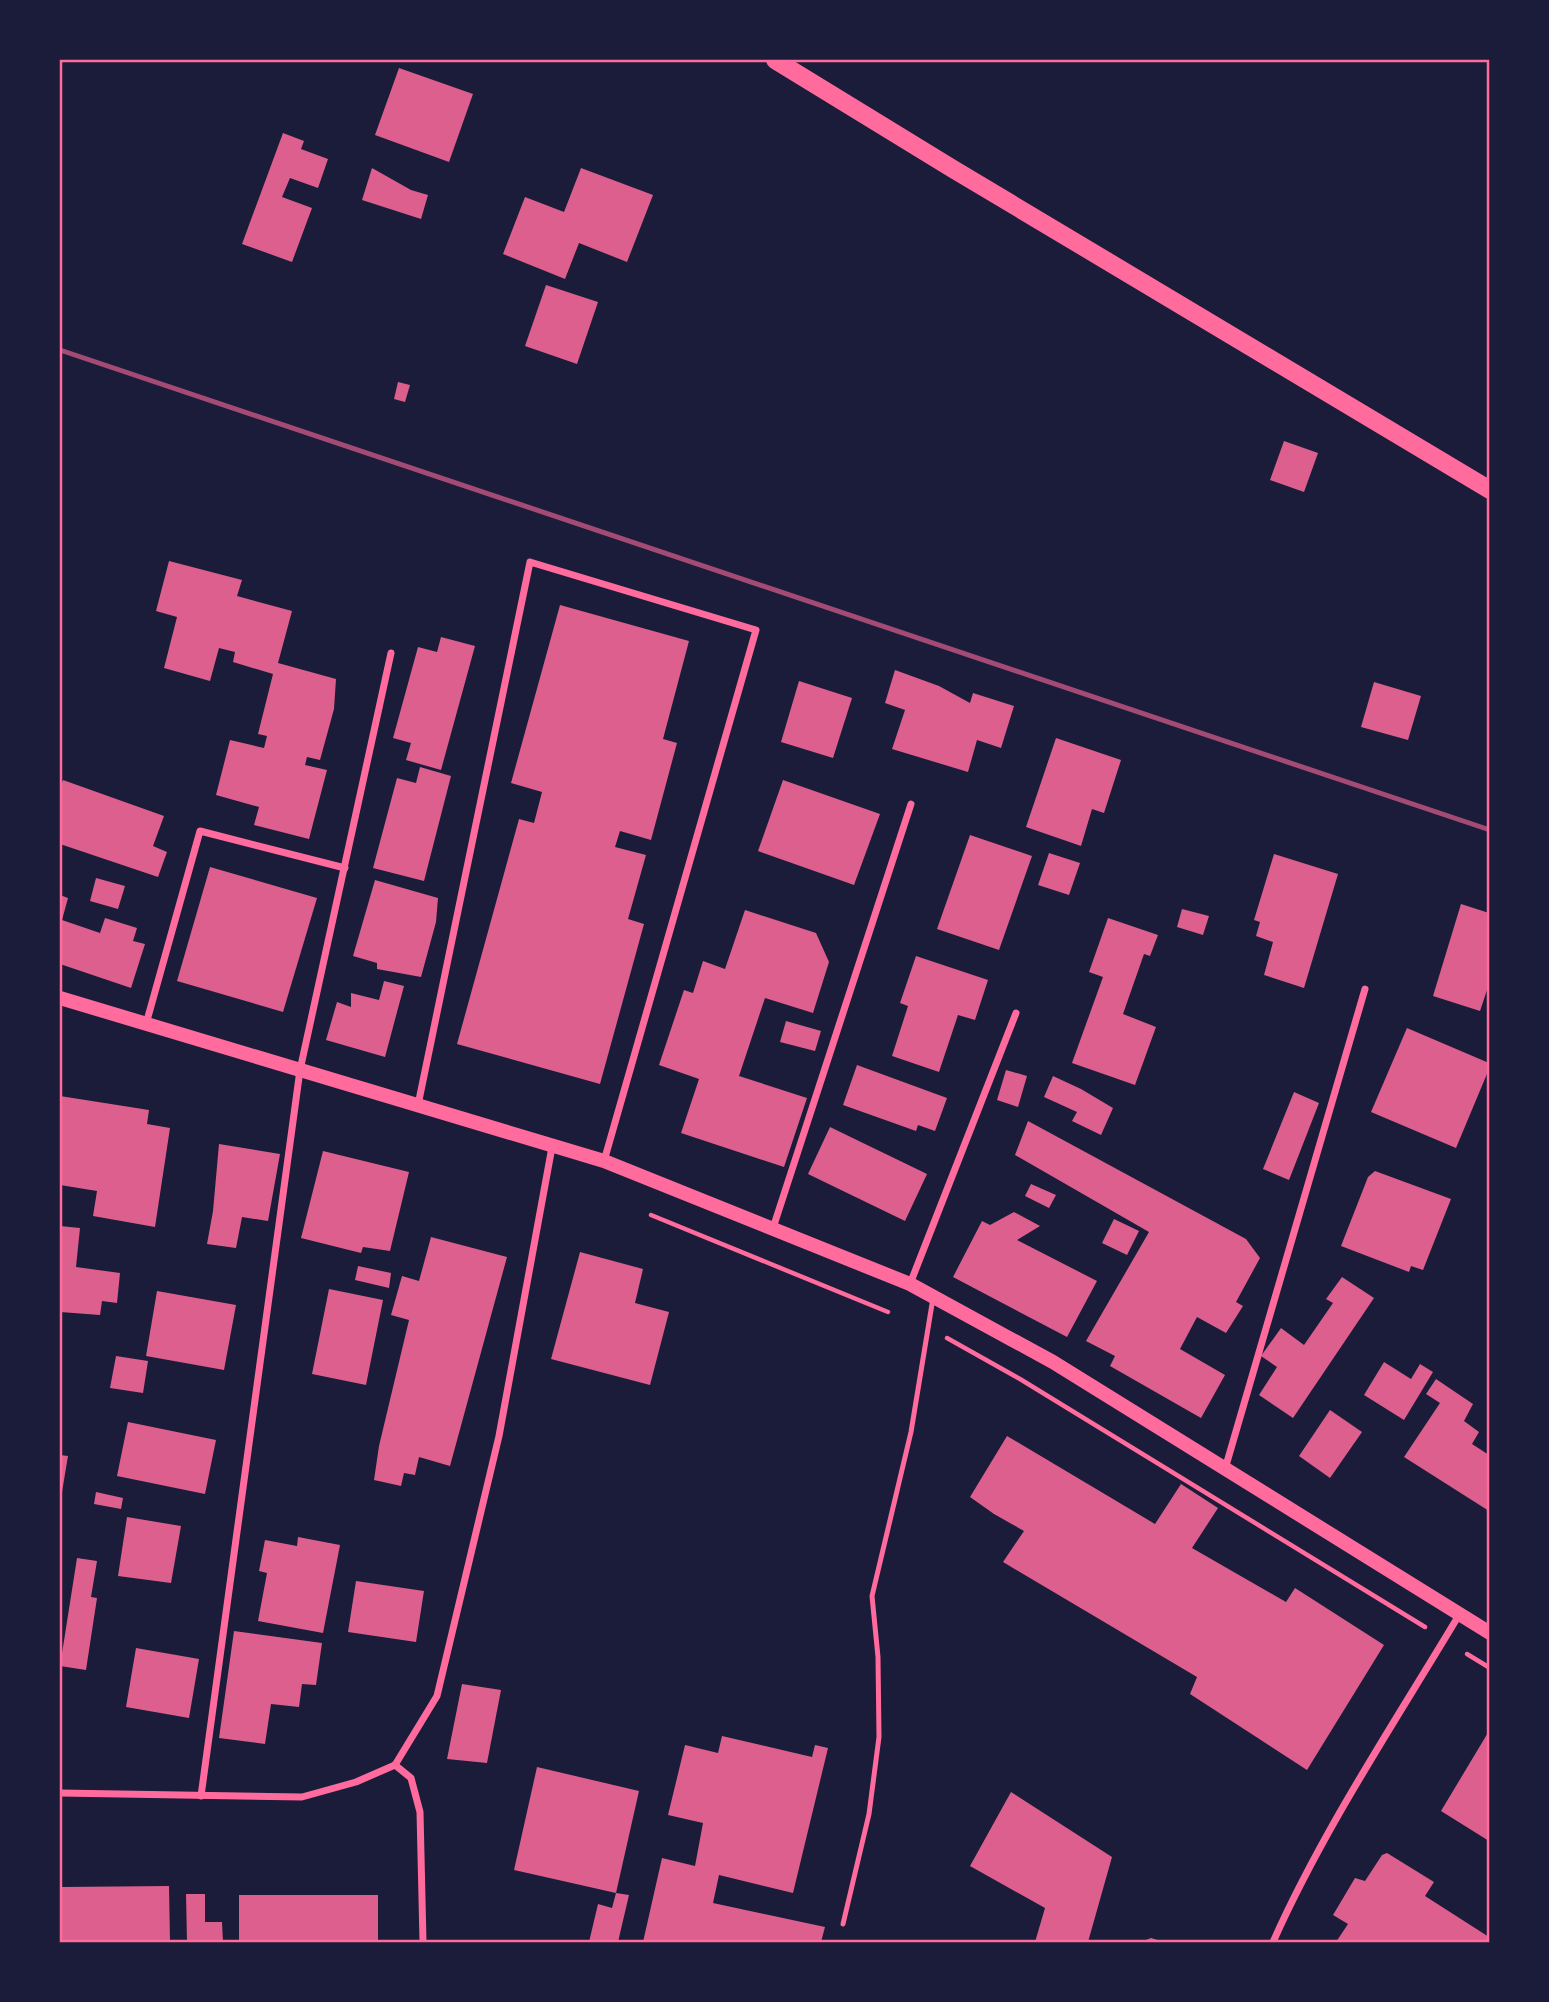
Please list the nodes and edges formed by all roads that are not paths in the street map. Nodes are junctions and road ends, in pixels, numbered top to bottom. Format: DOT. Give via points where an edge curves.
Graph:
graph roads {
  1 [pos="775,60"];
  2 [pos="1489,490"];
  3 [pos="391,653"];
  4 [pos="911,803"];
  5 [pos="345,868"];
  6 [pos="1365,989"];
  7 [pos="60,998"];
  8 [pos="1016,1013"];
  9 [pos="145,1024"];
  10 [pos="300,1070"];
  11 [pos="418,1106"];
  12 [pos="552,1147"];
  13 [pos="604,1161"];
  14 [pos="773,1228"];
  15 [pos="910,1284"];
  16 [pos="933,1298"];
  17 [pos="1225,1471"];
  18 [pos="1459,1615"];
  19 [pos="1489,1633"];
  20 [pos="395,1765"];
  21 [pos="60,1793"];
  22 [pos="201,1796"];
  23 [pos="843,1924"];
  24 [pos="424,1942"];
  25 [pos="1273,1942"];
  1 -- 2 [label="main road"];
  3 -- 5 [label="street"];
  4 -- 14 [label="street"];
  5 -- 9 [label="street" via="200,831"];
  5 -- 10 [label="street"];
  6 -- 17 [label="street"];
  7 -- 9 [label="main road"];
  8 -- 15 [label="street"];
  9 -- 10 [label="main road"];
  10 -- 11 [label="main road"];
  10 -- 22 [label="street"];
  11 -- 12 [label="main road"];
  11 -- 13 [label="street" via="530,562 756,630"];
  12 -- 13 [label="main road"];
  12 -- 20 [label="street" via="499,1436 437,1696"];
  13 -- 14 [label="main road"];
  14 -- 15 [label="main road"];
  15 -- 16 [label="main road"];
  16 -- 17 [label="main road" via="1053,1362"];
  16 -- 23 [label="lane" via="911,1432 872,1596 880,1737 869,1814"];
  17 -- 18 [label="main road"];
  18 -- 19 [label="main road"];
  18 -- 25 [label="street" via="1344,1805"];
  20 -- 22 [label="street" via="302,1797"];
  20 -- 24 [label="street" via="411,1778 420,1812"];
  21 -- 22 [label="street"];
}
